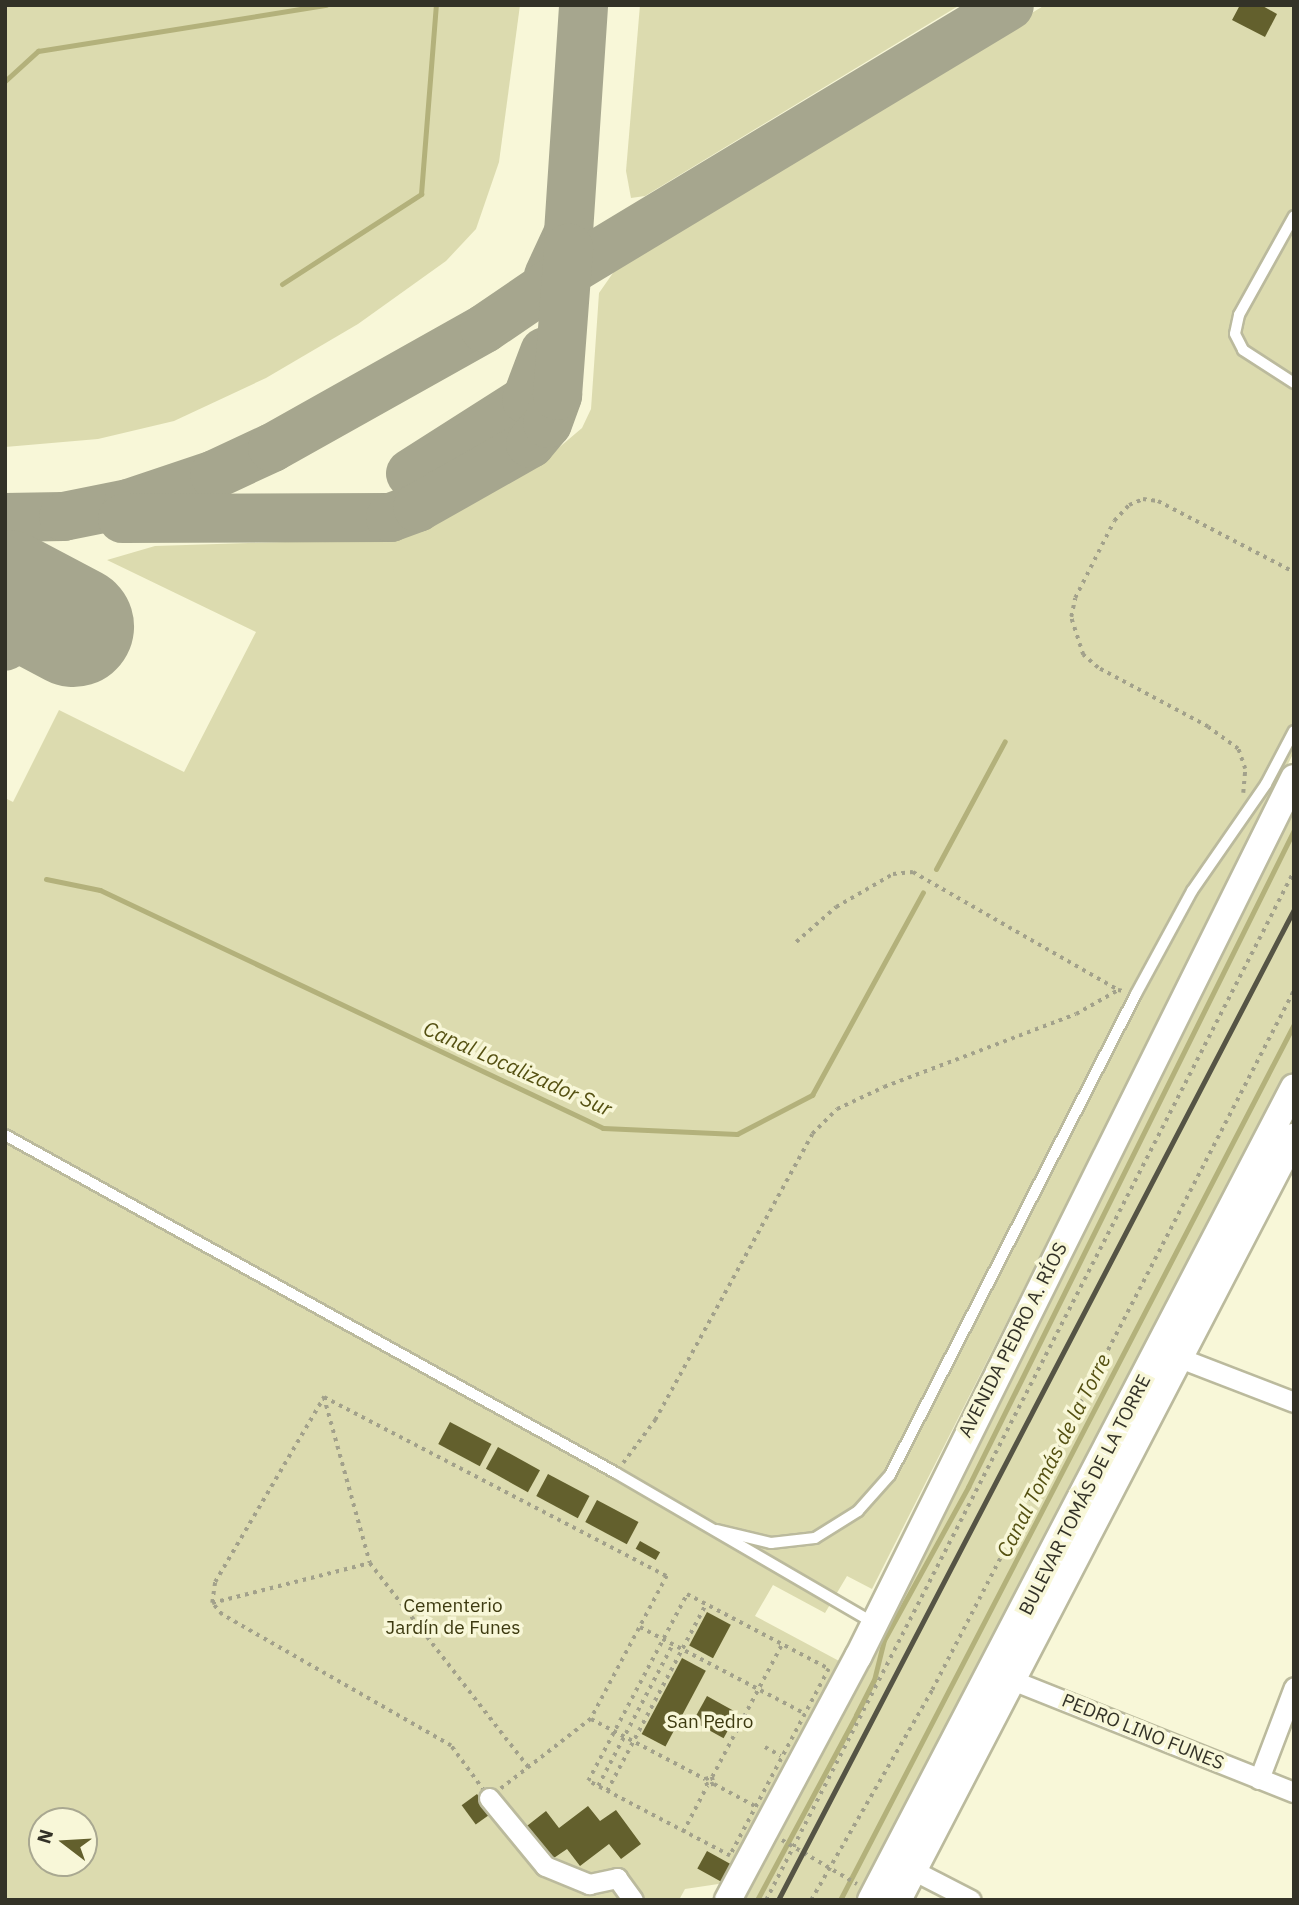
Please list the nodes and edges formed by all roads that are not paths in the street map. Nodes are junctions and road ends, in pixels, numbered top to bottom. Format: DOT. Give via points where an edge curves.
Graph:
graph roads {
  1 [pos="1294,216"];
  2 [pos="1294,383"];
  3 [pos="1294,731"];
  4 [pos="1294,778"];
  5 [pos="1294,1087"];
  6 [pos="5,1135"];
  7 [pos="1294,1137"];
  8 [pos="1171,1354"];
  9 [pos="1294,1402"];
  10 [pos="718,1530"];
  11 [pos="872,1622"];
  12 [pos="1003,1677"];
  13 [pos="1294,1687"];
  14 [pos="1259,1779"];
  15 [pos="1294,1792"];
  16 [pos="489,1798"];
  17 [pos="903,1865"];
  18 [pos="862,1891"];
  19 [pos="634,1900"];
  20 [pos="728,1900"];
  21 [pos="898,1900"];
  22 [pos="971,1900"];
  1 -- 2 [label="lane" via="1239,315 1235,334 1243,350"];
  3 -- 10 [label="lane" via="1266,784 1192,891 1136,994 890,1475 858,1511 815,1538 771,1543"];
  4 -- 11 [label="main road, AVENIDA PEDRO A. RÍOS"];
  5 -- 8 [label="main road, BULEVAR TOMÁS DE LA TORRE"];
  6 -- 10 [label="lane"];
  7 -- 8 [label="main road, BULEVAR TOMÁS DE LA TORRE"];
  8 -- 9 [label="street"];
  8 -- 12 [label="main road, BULEVAR TOMÁS DE LA TORRE"];
  10 -- 11 [label="lane"];
  11 -- 20 [label="main road, AVENIDA PEDRO A. RÍOS"];
  12 -- 14 [label="street, PEDRO LINO FUNES"];
  12 -- 17 [label="main road, BULEVAR TOMÁS DE LA TORRE"];
  13 -- 14 [label="street"];
  14 -- 15 [label="street, PEDRO LINO FUNES"];
  16 -- 19 [label="street" via="545,1866 589,1884 617,1878"];
  17 -- 18 [label="main road, BULEVAR TOMÁS DE LA TORRE"];
  17 -- 21 [label="main road, BULEVAR TOMÁS DE LA TORRE"];
  17 -- 22 [label="street"];
}
